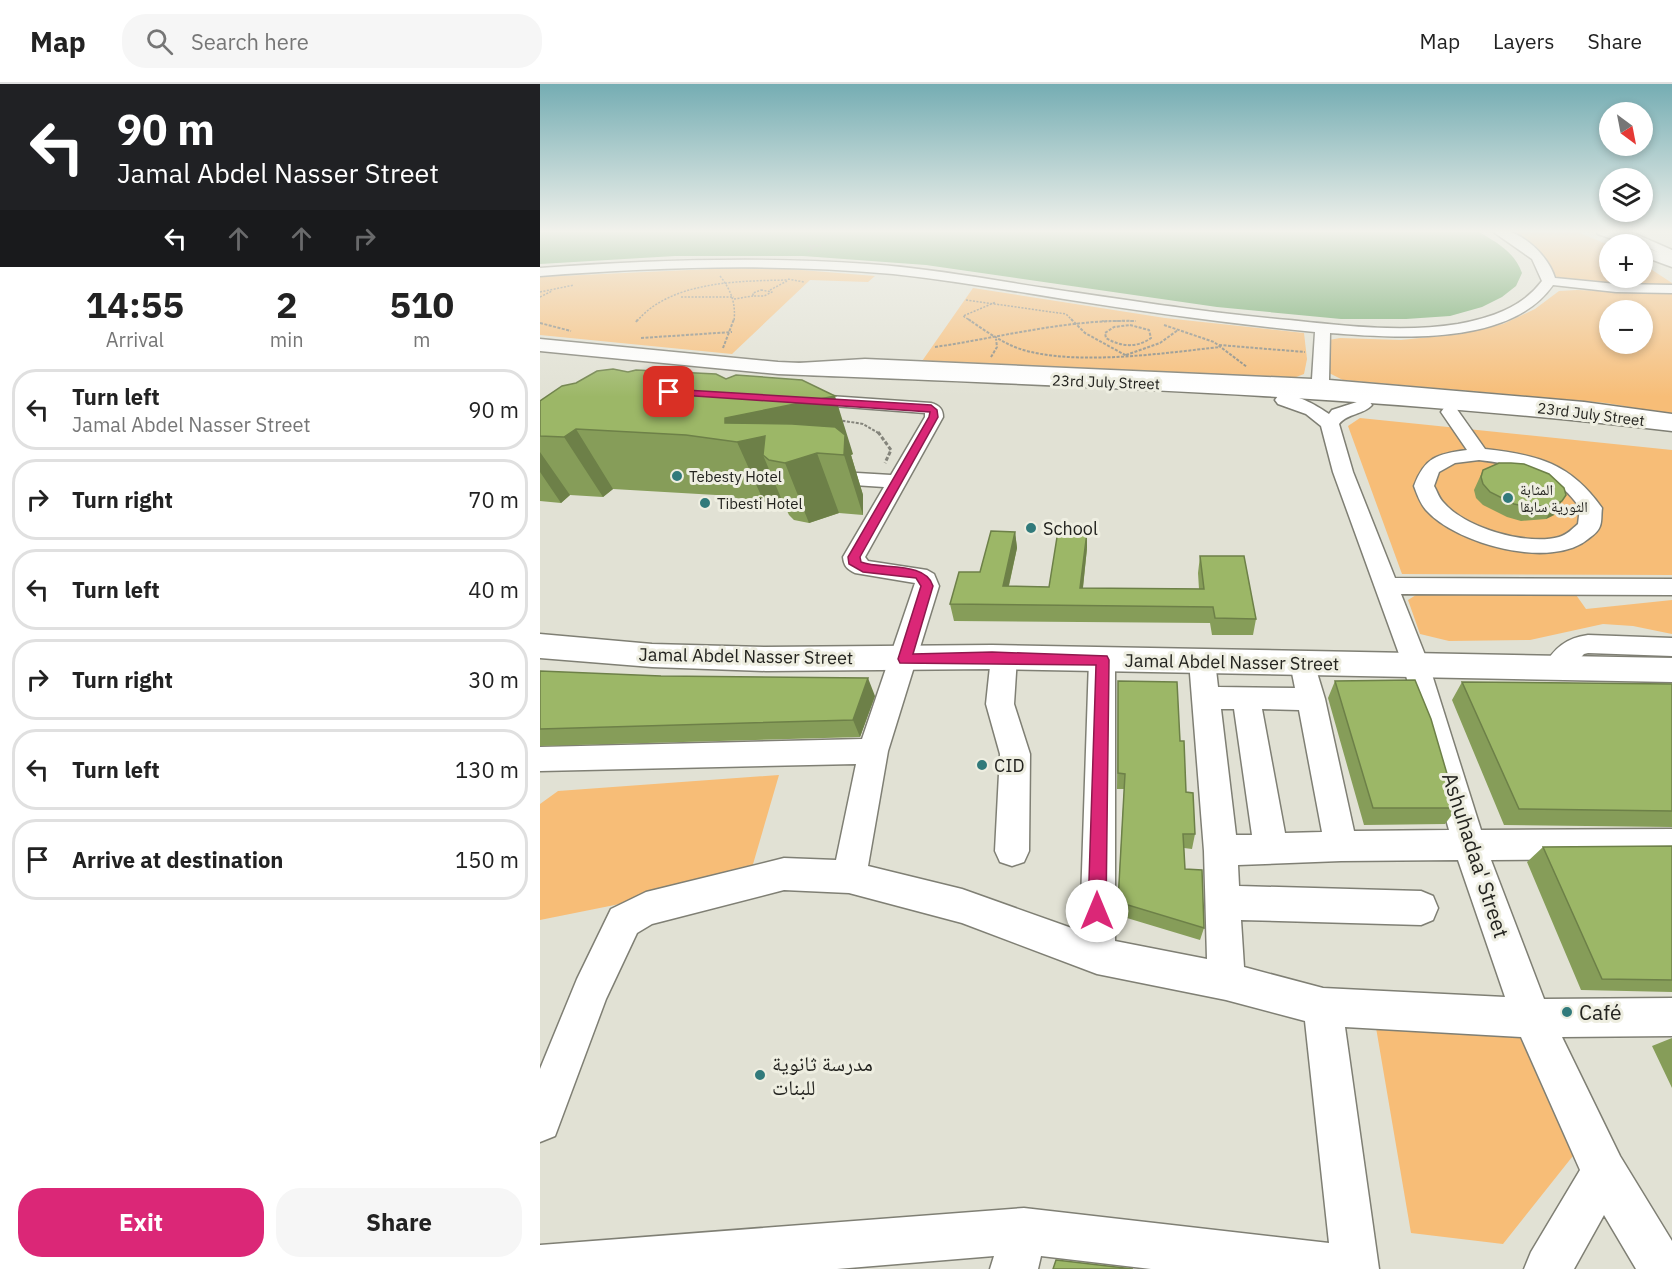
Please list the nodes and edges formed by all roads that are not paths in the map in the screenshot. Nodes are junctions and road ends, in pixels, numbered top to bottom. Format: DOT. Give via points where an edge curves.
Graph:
graph roads {
  1 [pos="1014,286"];
  2 [pos="1546,286"];
  3 [pos="1600,286"];
  4 [pos="1672,289"];
  5 [pos="1323,328"];
  6 [pos="540,345"];
  7 [pos="540,356"];
  8 [pos="707,370"];
  9 [pos="1187,380"];
  10 [pos="812,381"];
  11 [pos="1320,384"];
  12 [pos="1284,400"];
  13 [pos="1363,405"];
  14 [pos="1450,412"];
  15 [pos="1672,422"];
  16 [pos="1330,424"];
  17 [pos="1672,434"];
  18 [pos="1479,454"];
  19 [pos="819,476"];
  20 [pos="897,482"];
  21 [pos="1388,586"];
  22 [pos="1672,587"];
  23 [pos="540,646"];
  24 [pos="1672,647"];
  25 [pos="1004,657"];
  26 [pos="905,659"];
  27 [pos="1102,660"];
  28 [pos="1202,661"];
  29 [pos="1303,663"];
  30 [pos="1416,665"];
  31 [pos="1556,668"];
  32 [pos="1672,670"];
  33 [pos="1206,698"];
  34 [pos="1246,699"];
  35 [pos="1311,699"];
  36 [pos="873,751"];
  37 [pos="540,759"];
  38 [pos="1672,844"];
  39 [pos="1469,845"];
  40 [pos="1341,846"];
  41 [pos="1271,849"];
  42 [pos="1012,851"];
  43 [pos="1221,851"];
  44 [pos="849,877"];
  45 [pos="1224,903"];
  46 [pos="1421,908"];
  47 [pos="1097,956"];
  48 [pos="1226,981"];
  49 [pos="1323,1006"];
  50 [pos="1672,1017"];
  51 [pos="1532,1018"];
  52 [pos="540,1121"];
  53 [pos="1604,1172"];
  54 [pos="1019,1250"];
  55 [pos="540,1269"];
  56 [pos="1353,1269"];
  57 [pos="1548,1269"];
  58 [pos="1662,1269"];
  1 -- 5 [label="street" via="1206,316"];
  2 -- 5 [label="street" via="1524,306 1484,322 1407,331"];
  3 -- 4 [label="street"];
  5 -- 11 [label="street"];
  6 -- 8 [label="main road, 23rd July Street"];
  7 -- 8 [label="main road, 23rd July Street"];
  8 -- 9 [label="main road, 23rd July Street" via="778,368"];
  8 -- 10 [label="main road, 23rd July Street"];
  9 -- 11 [label="street"];
  9 -- 15 [label="main road, 23rd July Street"];
  10 -- 12 [label="main road, 23rd July Street"];
  10 -- 20 [label="street" via="781,401 931,408 934,417"];
  11 -- 15 [label="street" via="1573,406"];
  12 -- 13 [label="main road, 23rd July Street"];
  12 -- 16 [label="street" via="1312,410"];
  13 -- 14 [label="main road, 23rd July Street"];
  13 -- 16 [label="street" via="1343,411"];
  14 -- 17 [label="main road, 23rd July Street"];
  14 -- 18 [label="street"];
  16 -- 21 [label="street, Ashuhadaa' Street" via="1343,472"];
  18 -- 18 [label="street" via="1449,458 1430,469 1424,486 1434,506 1459,526 1496,540 1536,546 1570,541 1589,527 1591,508 1575,487 1548,470 1514,458"];
  19 -- 20 [label="street"];
  20 -- 26 [label="street" via="854,557 855,564 863,568 919,575 926,580"];
  21 -- 22 [label="street"];
  21 -- 30 [label="street, Ashuhadaa' Street"];
  23 -- 26 [label="main road, Jamal Abdel Nasser Street" via="693,657"];
  24 -- 31 [label="street" via="1576,646"];
  25 -- 26 [label="main road, Jamal Abdel Nasser Street"];
  25 -- 27 [label="main road, Jamal Abdel Nasser Street"];
  25 -- 42 [label="street" via="1000,704 1015,754"];
  26 -- 36 [label="street"];
  27 -- 28 [label="main road, Jamal Abdel Nasser Street"];
  27 -- 47 [label="street"];
  28 -- 29 [label="main road, Jamal Abdel Nasser Street"];
  28 -- 33 [label="street"];
  29 -- 30 [label="main road, Jamal Abdel Nasser Street"];
  29 -- 35 [label="street"];
  30 -- 31 [label="main road, Jamal Abdel Nasser Street"];
  30 -- 39 [label="street, Ashuhadaa' Street"];
  31 -- 32 [label="main road, Jamal Abdel Nasser Street"];
  33 -- 34 [label="street"];
  33 -- 43 [label="street"];
  34 -- 35 [label="street"];
  34 -- 41 [label="street"];
  35 -- 40 [label="street"];
  36 -- 37 [label="street"];
  36 -- 44 [label="street"];
  38 -- 39 [label="street"];
  39 -- 40 [label="street"];
  39 -- 51 [label="street, Ashuhadaa' Street"];
  40 -- 41 [label="street"];
  41 -- 43 [label="street"];
  43 -- 45 [label="street"];
  44 -- 47 [label="street" via="962,906"];
  44 -- 52 [label="street" via="784,874 646,909 624,921 590,992"];
  45 -- 46 [label="street"];
  45 -- 48 [label="street"];
  47 -- 48 [label="street"];
  48 -- 49 [label="street"];
  49 -- 51 [label="street"];
  49 -- 56 [label="street"];
  50 -- 51 [label="street"];
  51 -- 53 [label="street, Ashuhadaa' Street"];
  53 -- 57 [label="street"];
  53 -- 58 [label="street, Ashuhadaa' Street"];
  54 -- 55 [label="street"];
  54 -- 56 [label="street"];
}
